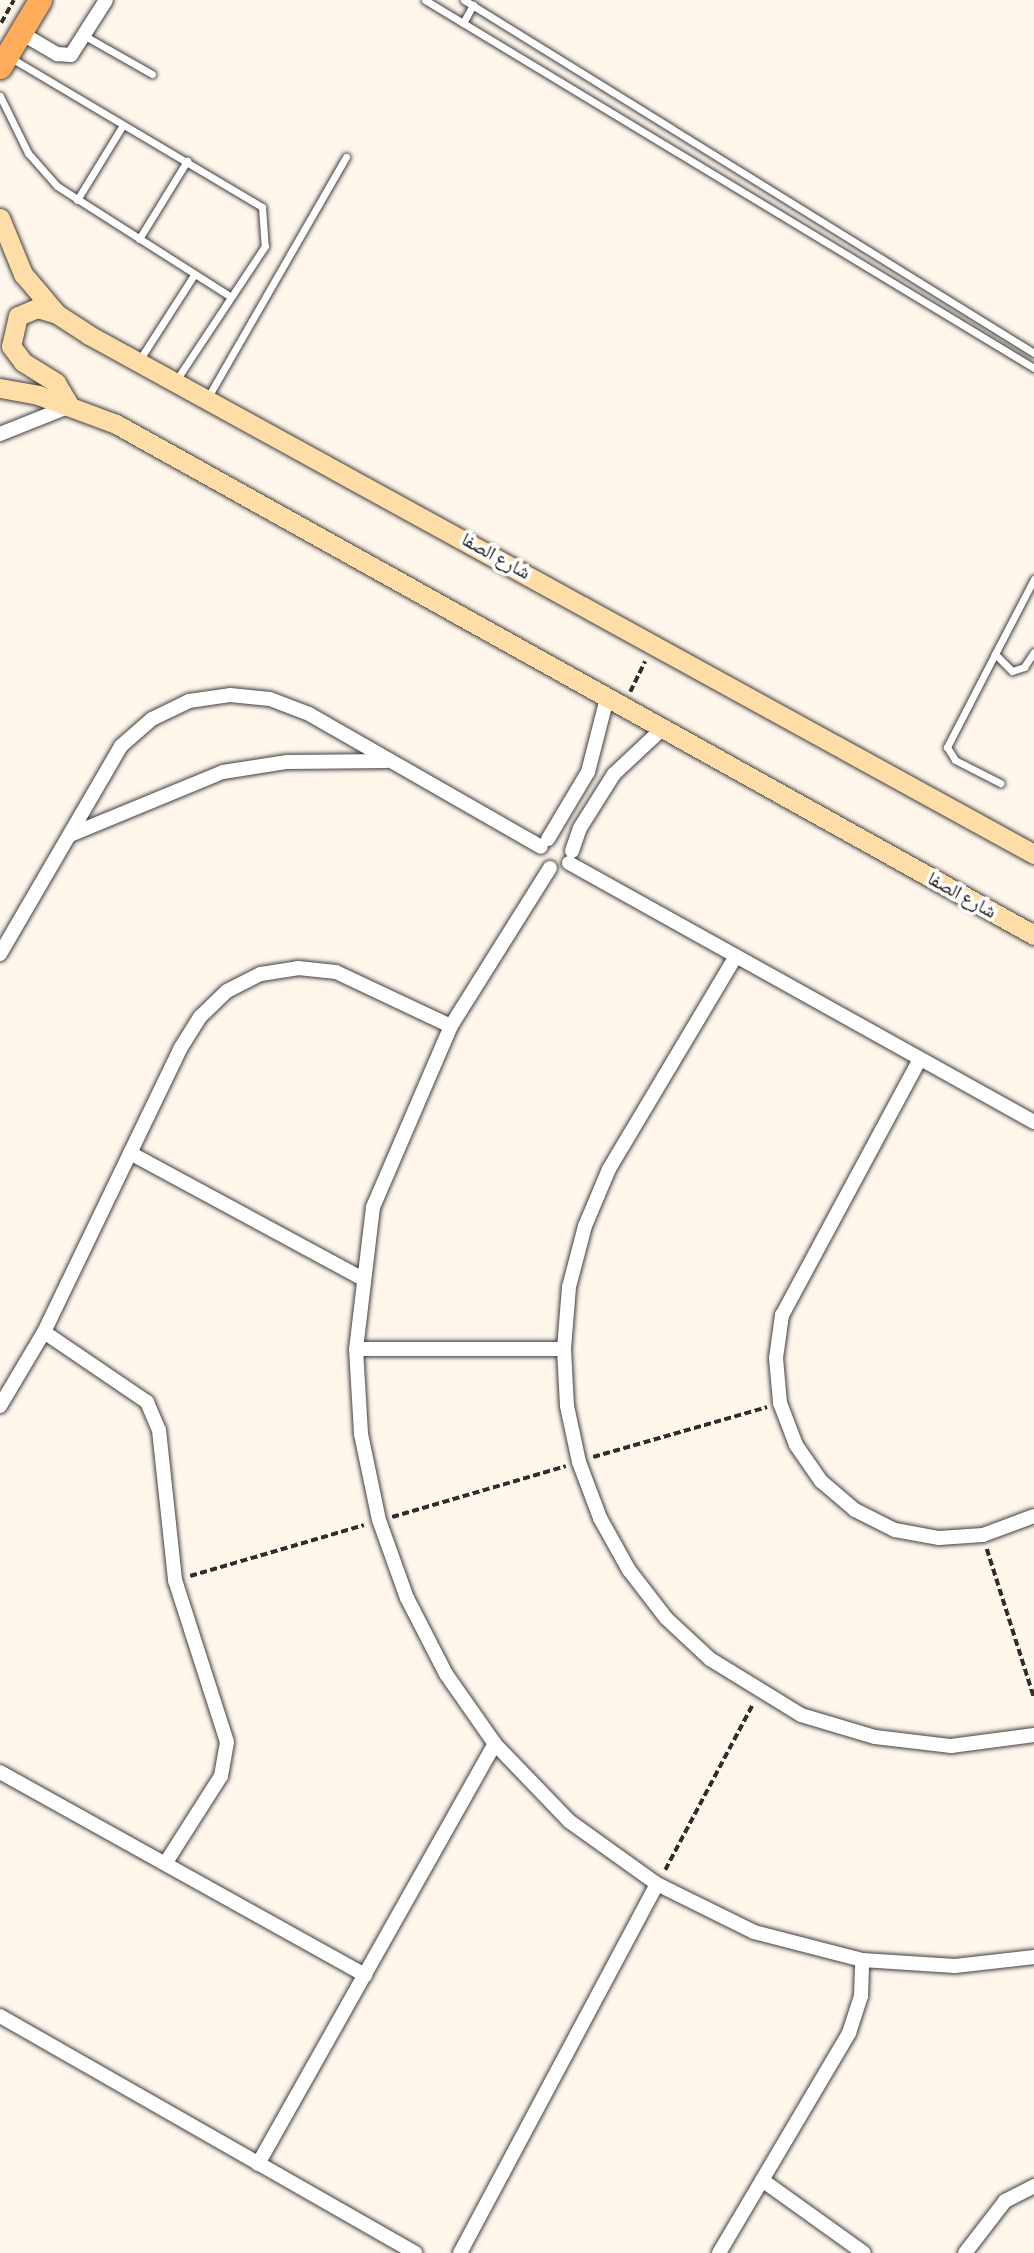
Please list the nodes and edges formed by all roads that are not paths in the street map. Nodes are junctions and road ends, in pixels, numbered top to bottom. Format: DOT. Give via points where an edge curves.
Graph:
graph roads {
  1 [pos="40,0"];
  2 [pos="106,0"];
  3 [pos="425,0"];
  4 [pos="464,0"];
  5 [pos="473,5"];
  6 [pos="463,23"];
  7 [pos="10,29"];
  8 [pos="85,36"];
  9 [pos="4,61"];
  10 [pos="152,74"];
  11 [pos="616,94"];
  12 [pos="0,96"];
  13 [pos="607,110"];
  14 [pos="123,125"];
  15 [pos="346,157"];
  16 [pos="187,161"];
  17 [pos="77,200"];
  18 [pos="0,218"];
  19 [pos="139,239"];
  20 [pos="194,275"];
  21 [pos="231,298"];
  22 [pos="958,305"];
  23 [pos="57,314"];
  24 [pos="951,317"];
  25 [pos="1034,353"];
  26 [pos="139,360"];
  27 [pos="1034,368"];
  28 [pos="176,380"];
  29 [pos="0,388"];
  30 [pos="208,397"];
  31 [pos="71,406"];
  32 [pos="0,434"];
  33 [pos="1034,579"];
  34 [pos="1034,652"];
  35 [pos="995,654"];
  36 [pos="615,702"];
  37 [pos="662,729"];
  38 [pos="390,761"];
  39 [pos="1000,783"];
  40 [pos="70,835"];
  41 [pos="544,843"];
  42 [pos="1034,854"];
  43 [pos="570,857"];
  44 [pos="550,868"];
  45 [pos="1034,935"];
  46 [pos="0,954"];
  47 [pos="736,956"];
  48 [pos="451,1026"];
  49 [pos="920,1059"];
  50 [pos="1034,1122"];
  51 [pos="130,1153"];
  52 [pos="361,1278"];
  53 [pos="44,1332"];
  54 [pos="356,1349"];
  55 [pos="564,1349"];
  56 [pos="0,1405"];
  57 [pos="1034,1516"];
  58 [pos="1034,1735"];
  59 [pos="495,1744"];
  60 [pos="0,1772"];
  61 [pos="165,1864"];
  62 [pos="657,1885"];
  63 [pos="1034,1957"];
  64 [pos="862,1960"];
  65 [pos="365,1975"];
  66 [pos="0,2016"];
  67 [pos="258,2164"];
  68 [pos="762,2179"];
  69 [pos="1034,2186"];
  70 [pos="415,2253"];
  71 [pos="460,2253"];
  72 [pos="719,2253"];
  73 [pos="864,2253"];
  74 [pos="965,2253"];
  1 -- 7 [label="main road"];
  2 -- 8 [label="street"];
  3 -- 6 [label="lane"];
  4 -- 5 [label="lane"];
  5 -- 6 [label="lane"];
  5 -- 11 [label="lane"];
  6 -- 13 [label="lane"];
  7 -- 8 [label="street" via="62,56 75,53"];
  7 -- 9 [label="main road"];
  8 -- 10 [label="lane"];
  9 -- 14 [label="lane"];
  11 -- 13 [label="lane"];
  11 -- 22 [label="lane"];
  12 -- 17 [label="lane" via="41,172"];
  13 -- 24 [label="lane"];
  14 -- 16 [label="lane"];
  14 -- 17 [label="lane"];
  15 -- 30 [label="lane"];
  16 -- 19 [label="lane"];
  16 -- 21 [label="lane" via="254,199 266,219 265,246"];
  17 -- 19 [label="lane"];
  18 -- 23 [label="street, شارع الصفا" via="23,274"];
  19 -- 20 [label="lane"];
  20 -- 21 [label="lane"];
  20 -- 26 [label="lane"];
  21 -- 28 [label="lane"];
  22 -- 24 [label="lane"];
  22 -- 25 [label="lane"];
  23 -- 26 [label="street, شارع الصفا"];
  23 -- 31 [label="street" via="37,308 18,316 11,346 23,362 56,383"];
  24 -- 27 [label="lane"];
  26 -- 28 [label="street, شارع الصفا"];
  28 -- 30 [label="street, شارع الصفا"];
  29 -- 31 [label="street, شارع الصفا"];
  30 -- 42 [label="street, شارع الصفا"];
  31 -- 32 [label="street"];
  31 -- 36 [label="street, شارع الصفا" via="116,424"];
  33 -- 35 [label="lane"];
  34 -- 35 [label="lane" via="1024,667 1012,671 1000,666"];
  35 -- 39 [label="lane" via="947,747 955,760"];
  36 -- 37 [label="street, شارع الصفا"];
  36 -- 41 [label="street" via="588,772"];
  37 -- 43 [label="street" via="614,774 580,828"];
  37 -- 45 [label="street, شارع الصفا"];
  38 -- 40 [label="street" via="287,762 223,772"];
  38 -- 40 [label="street" via="270,699 230,695 189,701 152,719 121,746"];
  38 -- 41 [label="street"];
  40 -- 46 [label="street"];
  41 -- 43 [label="street" via="563,838"];
  41 -- 44 [label="street" via="542,862"];
  43 -- 44 [label="street"];
  43 -- 47 [label="street"];
  44 -- 48 [label="street"];
  47 -- 49 [label="street"];
  47 -- 55 [label="street" via="609,1169 575,1263"];
  48 -- 51 [label="street" via="336,972 298,968 261,974 227,991 200,1017"];
  48 -- 52 [label="street" via="373,1207"];
  49 -- 50 [label="street"];
  49 -- 57 [label="street" via="782,1315 776,1358 780,1403 796,1445 821,1481 855,1510 895,1530 939,1538 983,1535"];
  51 -- 52 [label="street"];
  51 -- 53 [label="street"];
  52 -- 54 [label="street"];
  53 -- 56 [label="street"];
  53 -- 61 [label="street" via="135,1393 155,1415 175,1580 227,1742 227,1760"];
  54 -- 55 [label="street"];
  54 -- 59 [label="street" via="361,1434 379,1520 407,1598 446,1674"];
  55 -- 58 [label="street" via="579,1462 600,1518 629,1570 666,1618 710,1659 759,1693 802,1715 875,1737 951,1746"];
  59 -- 62 [label="street" via="569,1821"];
  59 -- 65 [label="street"];
  60 -- 61 [label="street"];
  61 -- 65 [label="street"];
  62 -- 64 [label="street" via="754,1932"];
  62 -- 71 [label="street"];
  63 -- 64 [label="street" via="956,1966"];
  64 -- 68 [label="street" via="862,1996 849,2033"];
  65 -- 67 [label="street"];
  66 -- 67 [label="street"];
  67 -- 70 [label="street"];
  68 -- 72 [label="street"];
  68 -- 73 [label="street"];
  69 -- 74 [label="street" via="1005,2201"];
}
